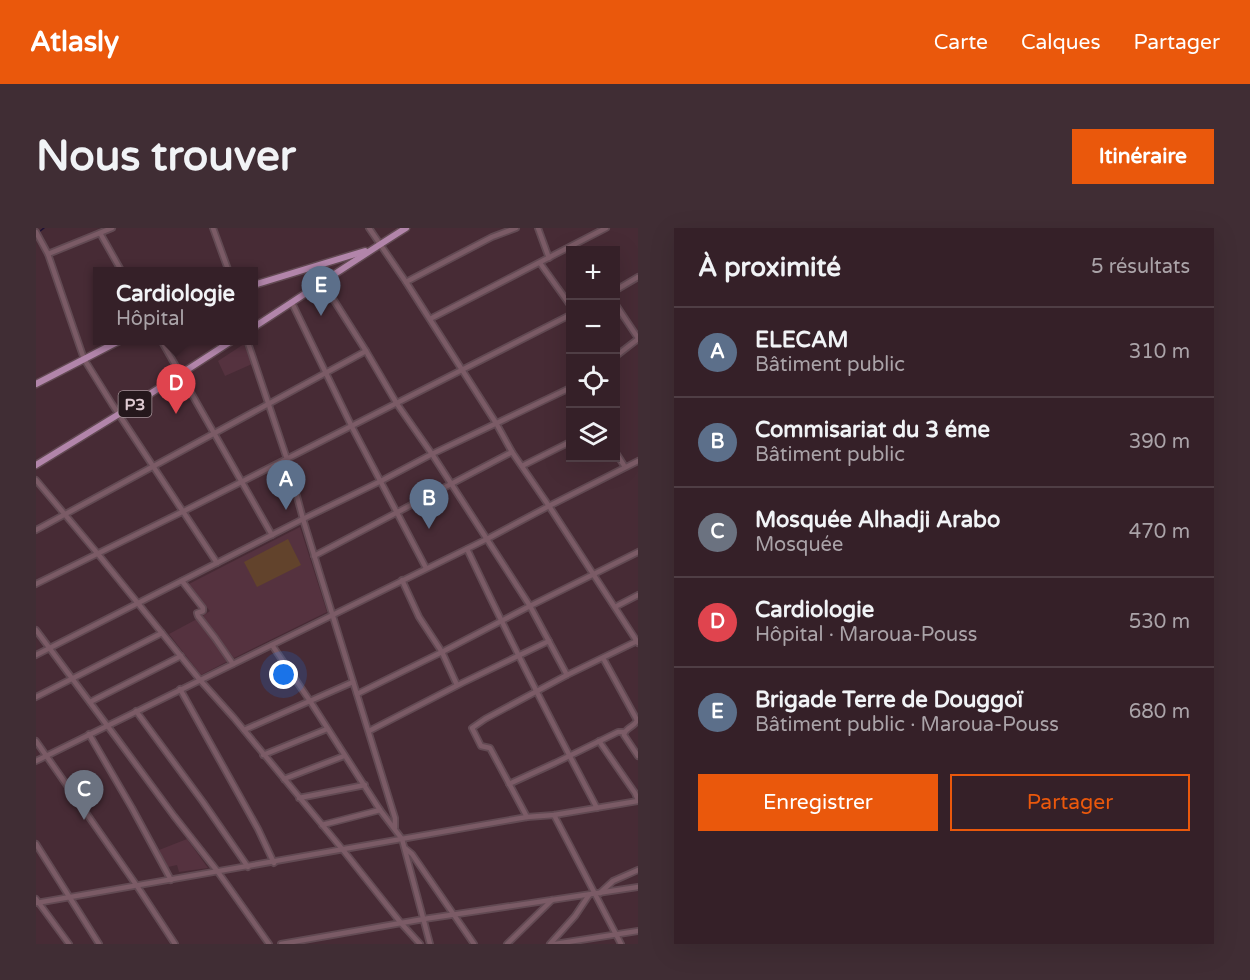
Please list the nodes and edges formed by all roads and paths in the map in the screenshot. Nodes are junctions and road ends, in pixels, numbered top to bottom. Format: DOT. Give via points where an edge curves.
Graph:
graph roads {
  1 [pos="112,228"];
  2 [pos="213,228"];
  3 [pos="369,228"];
  4 [pos="406,228"];
  5 [pos="516,228"];
  6 [pos="537,228"];
  7 [pos="606,228"];
  8 [pos="100,233"];
  9 [pos="37,234"];
  10 [pos="380,244"];
  11 [pos="577,246"];
  12 [pos="373,248"];
  13 [pos="566,251"];
  14 [pos="48,254"];
  15 [pos="549,258"];
  16 [pos="540,263"];
  17 [pos="119,267"];
  18 [pos="226,267"];
  19 [pos="638,277"];
  20 [pos="406,282"];
  21 [pos="323,283"];
  22 [pos="258,284"];
  23 [pos="620,287"];
  24 [pos="566,300"];
  25 [pos="292,303"];
  26 [pos="620,312"];
  27 [pos="566,317"];
  28 [pos="430,319"];
  29 [pos="258,324"];
  30 [pos="638,338"];
  31 [pos="111,345"];
  32 [pos="164,345"];
  33 [pos="225,345"];
  34 [pos="250,345"];
  35 [pos="366,351"];
  36 [pos="618,354"];
  37 [pos="84,359"];
  38 [pos="462,370"];
  39 [pos="326,374"];
  40 [pos="180,375"];
  41 [pos="36,384"];
  42 [pos="566,390"];
  43 [pos="269,404"];
  44 [pos="397,404"];
  45 [pos="119,414"];
  46 [pos="496,423"];
  47 [pos="352,427"];
  48 [pos="214,434"];
  49 [pos="566,444"];
  50 [pos="512,452"];
  51 [pos="432,454"];
  52 [pos="287,459"];
  53 [pos="620,460"];
  54 [pos="638,461"];
  55 [pos="36,465"];
  56 [pos="522,466"];
  57 [pos="153,467"];
  58 [pos="625,467"];
  59 [pos="36,480"];
  60 [pos="381,481"];
  61 [pos="242,482"];
  62 [pos="452,484"];
  63 [pos="549,506"];
  64 [pos="184,511"];
  65 [pos="397,513"];
  66 [pos="64,514"];
  67 [pos="303,519"];
  68 [pos="36,530"];
  69 [pos="272,535"];
  70 [pos="487,539"];
  71 [pos="467,549"];
  72 [pos="638,552"];
  73 [pos="98,554"];
  74 [pos="314,556"];
  75 [pos="217,563"];
  76 [pos="426,568"];
  77 [pos="593,574"];
  78 [pos="402,580"];
  79 [pos="182,581"];
  80 [pos="37,582"];
  81 [pos="638,595"];
  82 [pos="139,603"];
  83 [pos="530,606"];
  84 [pos="615,607"];
  85 [pos="333,615"];
  86 [pos="501,621"];
  87 [pos="36,630"];
  88 [pos="162,633"];
  89 [pos="549,641"];
  90 [pos="638,641"];
  91 [pos="272,645"];
  92 [pos="49,649"];
  93 [pos="442,652"];
  94 [pos="36,655"];
  95 [pos="519,655"];
  96 [pos="181,656"];
  97 [pos="603,658"];
  98 [pos="233,664"];
  99 [pos="567,675"];
  100 [pos="72,679"];
  101 [pos="200,680"];
  102 [pos="353,682"];
  103 [pos="457,685"];
  104 [pos="180,689"];
  105 [pos="537,691"];
  106 [pos="357,694"];
  107 [pos="36,697"];
  108 [pos="310,700"];
  109 [pos="90,702"];
  110 [pos="136,711"];
  111 [pos="107,725"];
  112 [pos="327,729"];
  113 [pos="244,730"];
  114 [pos="369,731"];
  115 [pos="624,732"];
  116 [pos="89,734"];
  117 [pos="36,741"];
  118 [pos="599,741"];
  119 [pos="263,755"];
  120 [pos="45,756"];
  121 [pos="344,756"];
  122 [pos="570,756"];
  123 [pos="638,756"];
  124 [pos="36,760"];
  125 [pos="284,779"];
  126 [pos="509,784"];
  127 [pos="364,785"];
  128 [pos="299,798"];
  129 [pos="638,801"];
  130 [pos="597,808"];
  131 [pos="380,810"];
  132 [pos="555,815"];
  133 [pos="527,818"];
  134 [pos="322,825"];
  135 [pos="395,828"];
  136 [pos="402,839"];
  137 [pos="36,844"];
  138 [pos="404,847"];
  139 [pos="343,850"];
  140 [pos="274,863"];
  141 [pos="248,867"];
  142 [pos="638,870"];
  143 [pos="218,872"];
  144 [pos="171,880"];
  145 [pos="137,886"];
  146 [pos="638,887"];
  147 [pos="598,893"];
  148 [pos="589,895"];
  149 [pos="69,898"];
  150 [pos="552,900"];
  151 [pos="37,902"];
  152 [pos="454,915"];
  153 [pos="424,919"];
  154 [pos="401,923"];
  155 [pos="638,931"];
  156 [pos="616,934"];
  157 [pos="577,943"];
  158 [pos="69,944"];
  159 [pos="99,944"];
  160 [pos="175,944"];
  161 [pos="269,944"];
  162 [pos="281,944"];
  163 [pos="420,944"];
  164 [pos="430,944"];
  165 [pos="474,944"];
  166 [pos="507,944"];
  167 [pos="552,944"];
  168 [pos="621,944"];
  1 -- 8 [label="street"];
  2 -- 18 [label="street"];
  3 -- 10 [label="street"];
  4 -- 10 [label="main road"];
  5 -- 20 [label="street"];
  6 -- 15 [label="street"];
  7 -- 11 [label="street"];
  8 -- 14 [label="street"];
  8 -- 17 [label="street"];
  9 -- 14 [label="street"];
  10 -- 12 [label="main road"];
  10 -- 20 [label="street"];
  12 -- 21 [label="main road"];
  12 -- 22 [label="main road"];
  13 -- 15 [label="street"];
  14 -- 37 [label="street"];
  15 -- 16 [label="street"];
  16 -- 24 [label="street"];
  16 -- 28 [label="street"];
  19 -- 23 [label="street"];
  20 -- 28 [label="street"];
  21 -- 25 [label="main road"];
  21 -- 35 [label="street"];
  25 -- 29 [label="main road"];
  25 -- 39 [label="street"];
  26 -- 30 [label="street"];
  27 -- 38 [label="street"];
  28 -- 38 [label="street"];
  30 -- 36 [label="street"];
  31 -- 37 [label="main road"];
  32 -- 40 [label="street"];
  33 -- 40 [label="main road, P3"];
  34 -- 43 [label="street"];
  35 -- 39 [label="street"];
  35 -- 44 [label="street"];
  37 -- 41 [label="main road"];
  37 -- 45 [label="street"];
  38 -- 44 [label="street"];
  38 -- 46 [label="street"];
  39 -- 43 [label="street"];
  39 -- 47 [label="street"];
  40 -- 45 [label="main road, P3"];
  40 -- 48 [label="street"];
  42 -- 46 [label="street"];
  43 -- 48 [label="street"];
  43 -- 52 [label="street"];
  44 -- 47 [label="street"];
  44 -- 51 [label="street"];
  45 -- 55 [label="main road, P3"];
  45 -- 57 [label="street"];
  46 -- 50 [label="street"];
  46 -- 51 [label="street"];
  47 -- 52 [label="street"];
  47 -- 60 [label="street"];
  48 -- 57 [label="street"];
  48 -- 61 [label="street"];
  49 -- 56 [label="street"];
  50 -- 56 [label="street"];
  50 -- 62 [label="street"];
  51 -- 60 [label="street"];
  51 -- 62 [label="street"];
  52 -- 61 [label="street"];
  52 -- 67 [label="street"];
  53 -- 58 [label="street"];
  54 -- 58 [label="street"];
  56 -- 63 [label="street"];
  57 -- 64 [label="street"];
  57 -- 66 [label="street"];
  58 -- 63 [label="street"];
  59 -- 66 [label="street"];
  60 -- 65 [label="street"];
  60 -- 67 [label="street"];
  61 -- 64 [label="street"];
  61 -- 69 [label="street"];
  62 -- 65 [label="street"];
  62 -- 70 [label="street"];
  63 -- 70 [label="street"];
  63 -- 77 [label="street"];
  64 -- 73 [label="street"];
  64 -- 75 [label="street"];
  65 -- 74 [label="street"];
  65 -- 76 [label="street"];
  66 -- 68 [label="street"];
  66 -- 73 [label="street"];
  67 -- 69 [label="street"];
  67 -- 74 [label="street"];
  69 -- 75 [label="street"];
  70 -- 71 [label="street"];
  70 -- 83 [label="street"];
  71 -- 76 [label="street"];
  71 -- 86 [label="street"];
  72 -- 77 [label="street"];
  73 -- 80 [label="street"];
  73 -- 82 [label="street"];
  74 -- 85 [label="street"];
  75 -- 79 [label="street"];
  76 -- 78 [label="street"];
  77 -- 83 [label="street"];
  77 -- 84 [label="street"];
  78 -- 85 [label="street"];
  78 -- 93 [label="street" via="419,617"];
  79 -- 82 [label="street"];
  79 -- 98 [label="street" via="203,608 198,616"];
  81 -- 84 [label="street"];
  82 -- 88 [label="street"];
  82 -- 92 [label="street"];
  83 -- 86 [label="street"];
  83 -- 89 [label="street"];
  84 -- 90 [label="street"];
  85 -- 91 [label="street"];
  85 -- 102 [label="street"];
  86 -- 93 [label="street"];
  86 -- 95 [label="street"];
  87 -- 92 [label="street"];
  88 -- 96 [label="street"];
  88 -- 100 [label="street"];
  89 -- 95 [label="street"];
  89 -- 99 [label="street"];
  90 -- 97 [label="street"];
  91 -- 98 [label="street"];
  91 -- 108 [label="street"];
  92 -- 94 [label="street"];
  92 -- 100 [label="street"];
  93 -- 103 [label="street"];
  93 -- 106 [label="street"];
  95 -- 103 [label="street"];
  95 -- 105 [label="street"];
  96 -- 101 [label="street"];
  96 -- 109 [label="street"];
  97 -- 99 [label="street"];
  97 -- 115 [label="street" via="637,720"];
  98 -- 101 [label="street"];
  99 -- 105 [label="street"];
  100 -- 107 [label="street"];
  100 -- 109 [label="street"];
  101 -- 104 [label="street"];
  101 -- 113 [label="street"];
  102 -- 106 [label="street"];
  102 -- 108 [label="street"];
  103 -- 114 [label="street"];
  104 -- 110 [label="street"];
  104 -- 140 [label="street"];
  105 -- 122 [label="street"];
  105 -- 126 [label="street" via="472,729 481,747 490,748"];
  106 -- 114 [label="street"];
  108 -- 112 [label="street"];
  108 -- 113 [label="street"];
  109 -- 111 [label="street"];
  110 -- 111 [label="street"];
  110 -- 141 [label="street"];
  111 -- 116 [label="street"];
  111 -- 143 [label="street"];
  112 -- 119 [label="street"];
  112 -- 121 [label="street"];
  113 -- 119 [label="street"];
  114 -- 135 [label="street"];
  115 -- 118 [label="street"];
  115 -- 123 [label="street"];
  116 -- 120 [label="street"];
  116 -- 144 [label="street"];
  117 -- 120 [label="street"];
  118 -- 122 [label="street"];
  118 -- 129 [label="street"];
  119 -- 125 [label="street"];
  120 -- 124 [label="street"];
  120 -- 145 [label="street"];
  121 -- 125 [label="street"];
  121 -- 127 [label="street"];
  122 -- 126 [label="street"];
  122 -- 130 [label="street"];
  125 -- 128 [label="street"];
  126 -- 133 [label="street"];
  127 -- 128 [label="street"];
  127 -- 131 [label="street"];
  128 -- 134 [label="street"];
  129 -- 130 [label="street"];
  130 -- 132 [label="street"];
  131 -- 134 [label="street"];
  131 -- 135 [label="street"];
  132 -- 133 [label="street"];
  132 -- 147 [label="street"];
  133 -- 136 [label="street"];
  134 -- 139 [label="street"];
  135 -- 136 [label="street"];
  136 -- 138 [label="street"];
  136 -- 139 [label="street"];
  137 -- 149 [label="street"];
  138 -- 152 [label="street"];
  138 -- 153 [label="street"];
  139 -- 140 [label="street"];
  139 -- 154 [label="street"];
  140 -- 141 [label="street"];
  141 -- 143 [label="street"];
  142 -- 147 [label="street"];
  143 -- 144 [label="street"];
  143 -- 161 [label="street"];
  144 -- 145 [label="street"];
  145 -- 149 [label="street"];
  145 -- 160 [label="street"];
  146 -- 147 [label="street"];
  147 -- 148 [label="street"];
  147 -- 156 [label="street"];
  148 -- 150 [label="street"];
  148 -- 167 [label="street"];
  149 -- 151 [label="street"];
  149 -- 159 [label="street"];
  150 -- 152 [label="street"];
  150 -- 166 [label="street"];
  151 -- 158 [label="street"];
  152 -- 153 [label="street"];
  152 -- 165 [label="street"];
  153 -- 154 [label="street"];
  153 -- 164 [label="street"];
  154 -- 162 [label="street"];
  154 -- 163 [label="street"];
  155 -- 156 [label="street"];
  156 -- 157 [label="street"];
  156 -- 168 [label="street"];
  157 -- 167 [label="street"];
}
